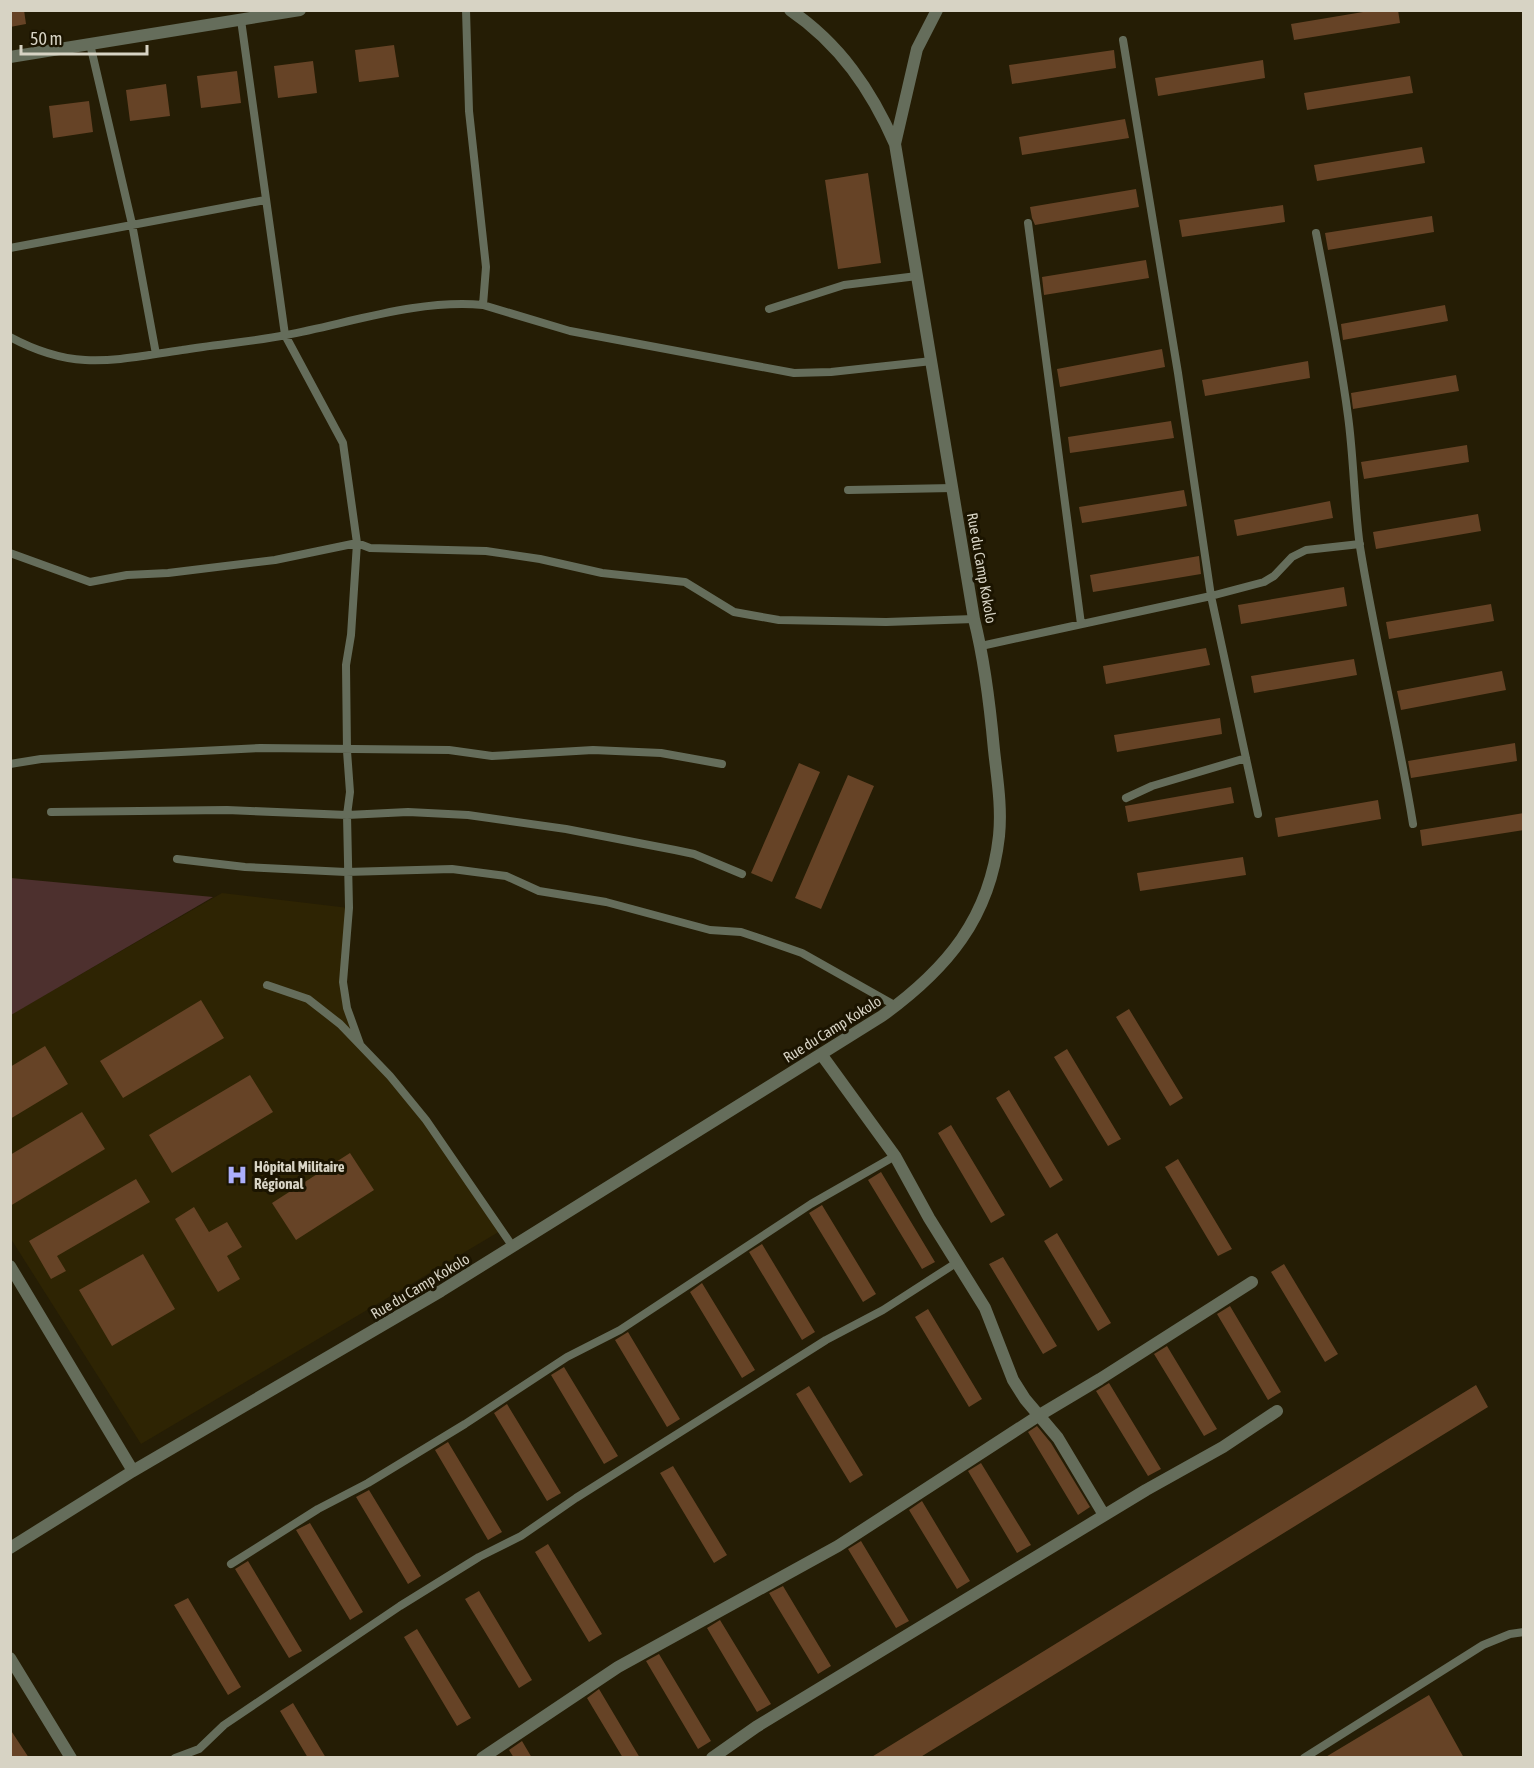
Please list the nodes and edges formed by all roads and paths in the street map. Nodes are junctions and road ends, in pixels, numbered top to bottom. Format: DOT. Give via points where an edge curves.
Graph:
graph roads {
  1 [pos="300,10"];
  2 [pos="466,10"];
  3 [pos="790,10"];
  4 [pos="937,10"];
  5 [pos="241,20"];
  6 [pos="1123,40"];
  7 [pos="90,44"];
  8 [pos="10,57"];
  9 [pos="895,144"];
  10 [pos="265,200"];
  11 [pos="1028,223"];
  12 [pos="132,224"];
  13 [pos="1316,233"];
  14 [pos="10,248"];
  15 [pos="917,276"];
  16 [pos="483,305"];
  17 [pos="770,309"];
  18 [pos="285,336"];
  19 [pos="10,337"];
  20 [pos="156,354"];
  21 [pos="932,361"];
  22 [pos="953,488"];
  23 [pos="848,490"];
  24 [pos="357,543"];
  25 [pos="1360,544"];
  26 [pos="10,553"];
  27 [pos="1211,596"];
  28 [pos="974,619"];
  29 [pos="1081,624"];
  30 [pos="981,646"];
  31 [pos="347,751"];
  32 [pos="1246,758"];
  33 [pos="10,764"];
  34 [pos="722,764"];
  35 [pos="1126,798"];
  36 [pos="51,812"];
  37 [pos="1258,814"];
  38 [pos="346,815"];
  39 [pos="1413,824"];
  40 [pos="177,859"];
  41 [pos="346,872"];
  42 [pos="742,874"];
  43 [pos="267,986"];
  44 [pos="896,1006"];
  45 [pos="360,1044"];
  46 [pos="821,1054"];
  47 [pos="895,1156"];
  48 [pos="513,1246"];
  49 [pos="956,1263"];
  50 [pos="10,1266"];
  51 [pos="1252,1282"];
  52 [pos="1277,1411"];
  53 [pos="1038,1416"];
  54 [pos="133,1471"];
  55 [pos="1104,1515"];
  56 [pos="10,1548"];
  57 [pos="231,1564"];
  58 [pos="1524,1632"];
  59 [pos="10,1658"];
  60 [pos="70,1758"];
  61 [pos="175,1758"];
  62 [pos="482,1758"];
  63 [pos="712,1758"];
  64 [pos="1304,1758"];
  1 -- 5 [label="street"];
  2 -- 16 [label="lane" via="469,111 486,267"];
  3 -- 9 [label="street, Rue du Camp Kokolo" via="820,34 860,78"];
  4 -- 9 [label="street, Rue du Camp Kokolo" via="915,57"];
  5 -- 7 [label="street"];
  5 -- 10 [label="lane"];
  6 -- 27 [label="lane"];
  7 -- 8 [label="street"];
  7 -- 12 [label="lane"];
  9 -- 15 [label="street, Rue du Camp Kokolo"];
  10 -- 12 [label="lane"];
  10 -- 18 [label="lane"];
  11 -- 29 [label="lane"];
  12 -- 14 [label="lane"];
  12 -- 20 [label="lane"];
  13 -- 25 [label="lane" via="1336,334"];
  15 -- 17 [label="lane" via="844,285"];
  15 -- 21 [label="street, Rue du Camp Kokolo"];
  16 -- 18 [label="lane" via="421,308"];
  16 -- 21 [label="lane" via="570,331 794,373"];
  18 -- 20 [label="lane"];
  18 -- 24 [label="lane" via="343,443"];
  19 -- 20 [label="lane" via="44,354 80,361"];
  21 -- 22 [label="street, Rue du Camp Kokolo"];
  22 -- 23 [label="lane"];
  22 -- 28 [label="street, Rue du Camp Kokolo"];
  24 -- 26 [label="lane" via="275,560 90,582"];
  24 -- 28 [label="lane" via="370,548 486,551 602,573 685,582 734,612 760,618 886,622"];
  24 -- 31 [label="lane" via="347,657"];
  25 -- 27 [label="lane" via="1306,550 1264,582"];
  25 -- 39 [label="lane"];
  27 -- 29 [label="lane"];
  27 -- 32 [label="lane"];
  28 -- 30 [label="street, Rue du Camp Kokolo"];
  29 -- 30 [label="lane"];
  30 -- 44 [label="street, Rue du Camp Kokolo" via="1000,810 995,861 979,911 960,944 940,969"];
  31 -- 33 [label="lane" via="260,748 41,759"];
  31 -- 34 [label="lane" via="448,750 492,756 593,750 661,753"];
  31 -- 38 [label="lane" via="350,792"];
  32 -- 35 [label="lane" via="1152,786"];
  32 -- 37 [label="lane"];
  36 -- 38 [label="lane" via="227,810"];
  38 -- 41 [label="lane"];
  38 -- 42 [label="lane" via="468,815 555,827 694,854"];
  40 -- 41 [label="lane"];
  41 -- 44 [label="lane" via="452,870 506,876 539,891 606,902 710,930 741,932 802,952"];
  41 -- 45 [label="lane" via="349,908 344,982 347,1008"];
  43 -- 45 [label="lane" via="308,999"];
  44 -- 46 [label="street, Rue du Camp Kokolo"];
  45 -- 48 [label="lane" via="426,1120"];
  46 -- 47 [label="street"];
  46 -- 48 [label="street, Rue du Camp Kokolo"];
  47 -- 49 [label="street"];
  47 -- 57 [label="lane" via="811,1204 620,1330 567,1357 465,1424"];
  48 -- 54 [label="street, Rue du Camp Kokolo"];
  49 -- 53 [label="street" via="985,1308 1013,1380"];
  49 -- 61 [label="lane" via="883,1310 826,1340 521,1536 400,1606 224,1725 199,1749"];
  50 -- 54 [label="street"];
  51 -- 53 [label="street"];
  52 -- 55 [label="street" via="1223,1447"];
  53 -- 55 [label="street" via="1058,1438"];
  53 -- 62 [label="street" via="838,1546 618,1667"];
  54 -- 56 [label="street, Rue du Camp Kokolo"];
  55 -- 63 [label="street" via="756,1727"];
  58 -- 64 [label="lane" via="1483,1645"];
  59 -- 60 [label="street"];
}
